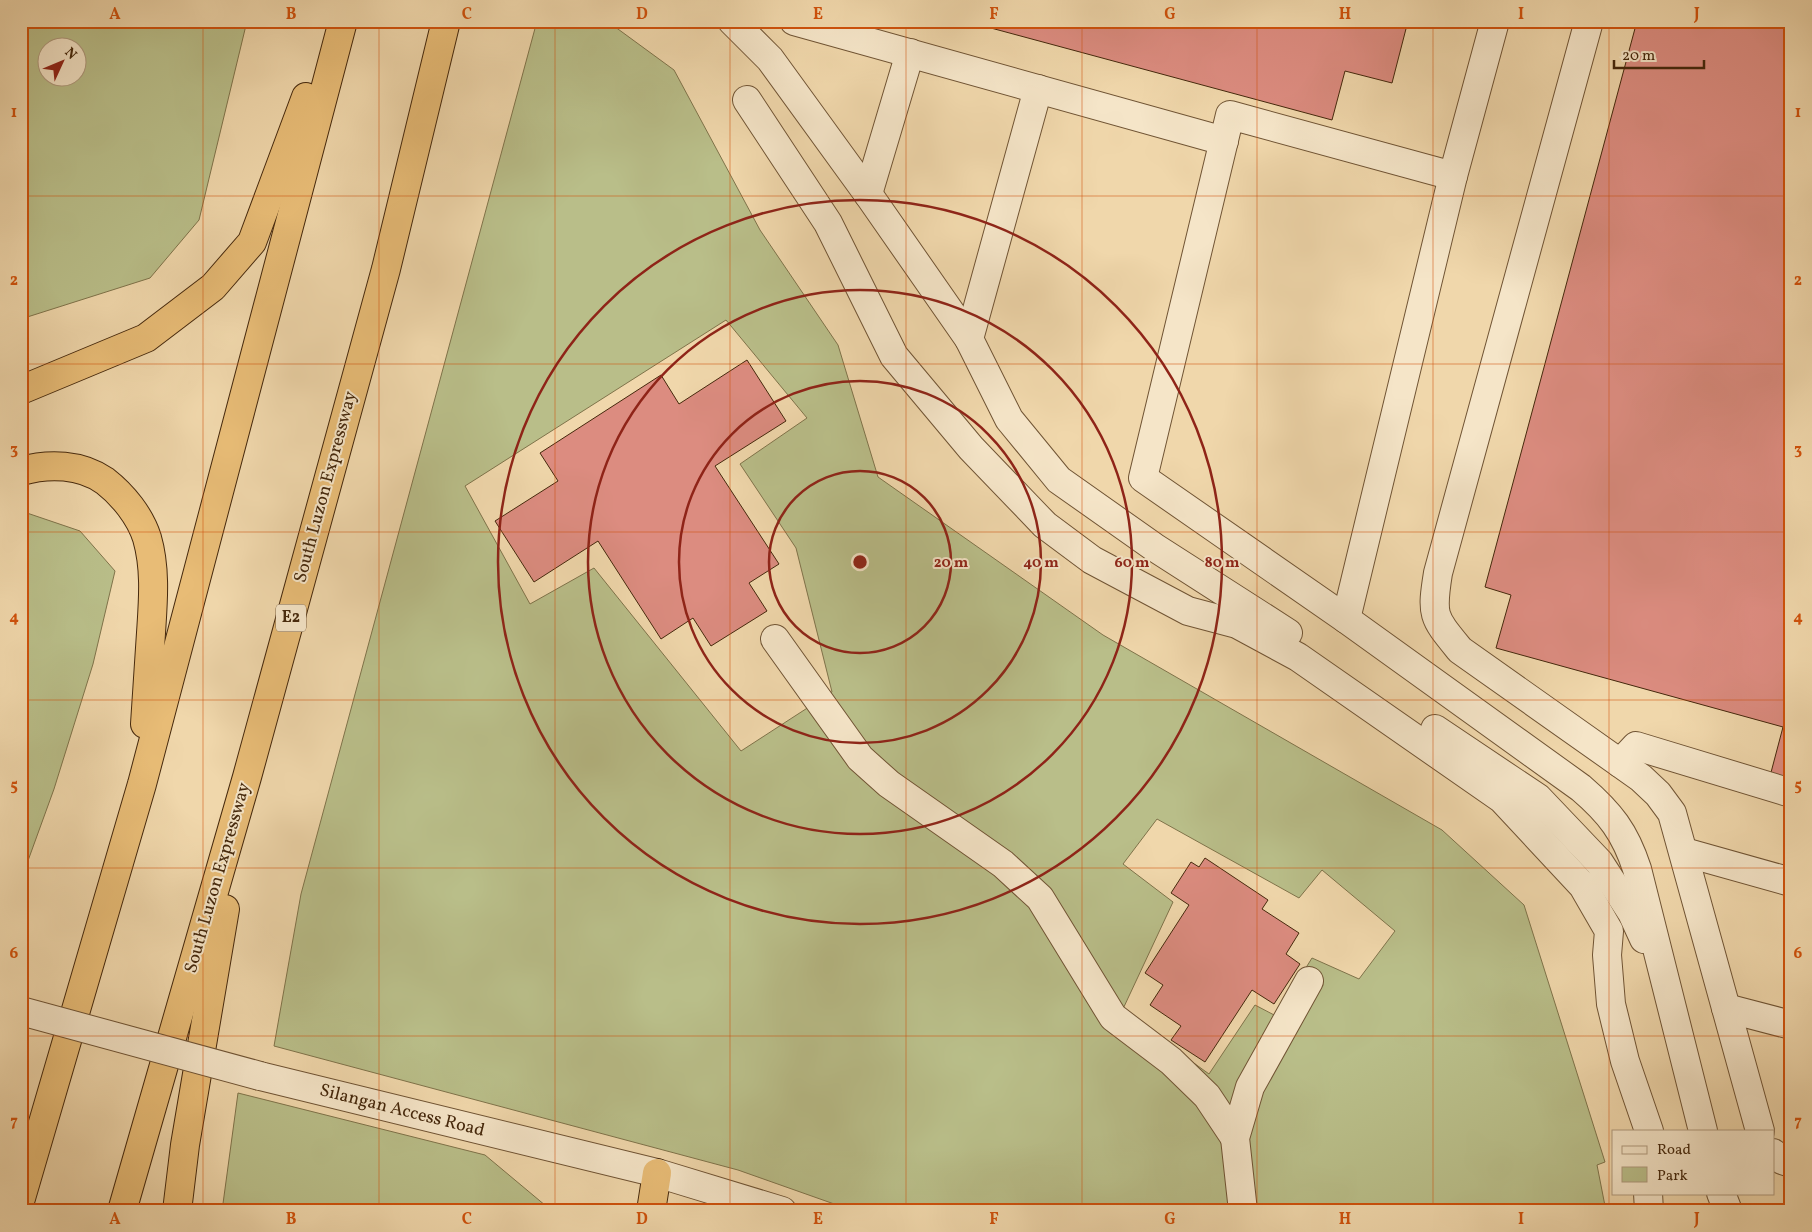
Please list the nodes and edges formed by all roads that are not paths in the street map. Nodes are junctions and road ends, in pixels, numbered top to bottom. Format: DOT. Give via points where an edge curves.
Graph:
graph roads {
  1 [pos="335,21"];
  2 [pos="343,21"];
  3 [pos="446,21"];
  4 [pos="732,21"];
  5 [pos="794,21"];
  6 [pos="1495,21"];
  7 [pos="1590,21"];
  8 [pos="910,54"];
  9 [pos="1038,89"];
  10 [pos="747,100"];
  11 [pos="1224,141"];
  12 [pos="1453,176"];
  13 [pos="868,194"];
  14 [pos="969,339"];
  15 [pos="21,390"];
  16 [pos="21,471"];
  17 [pos="1346,619"];
  18 [pos="775,640"];
  19 [pos="1620,763"];
  20 [pos="247,777"];
  21 [pos="142,784"];
  22 [pos="1791,793"];
  23 [pos="1684,852"];
  24 [pos="1791,882"];
  25 [pos="1309,981"];
  26 [pos="1668,991"];
  27 [pos="1726,1008"];
  28 [pos="21,1011"];
  29 [pos="1791,1025"];
  30 [pos="1649,1130"];
  31 [pos="1703,1130"];
  32 [pos="1760,1130"];
  33 [pos="1235,1138"];
  34 [pos="1774,1154"];
  35 [pos="1791,1163"];
  36 [pos="657,1173"];
  37 [pos="1648,1194"];
  38 [pos="1721,1194"];
  39 [pos="21,1198"];
  40 [pos="122,1211"];
  41 [pos="177,1211"];
  42 [pos="651,1211"];
  43 [pos="782,1211"];
  44 [pos="1243,1211"];
  45 [pos="1649,1211"];
  46 [pos="1728,1211"];
  1 -- 15 [label="highway" via="252,242 213,287 146,338"];
  2 -- 21 [label="highway"];
  3 -- 20 [label="highway, South Luzon Expressway / E2" via="386,269"];
  4 -- 13 [label="street" via="770,60"];
  5 -- 8 [label="street"];
  6 -- 12 [label="street"];
  7 -- 19 [label="street" via="1438,573 1433,604 1439,624 1460,650"];
  8 -- 9 [label="street"];
  8 -- 13 [label="street"];
  9 -- 11 [label="street"];
  9 -- 14 [label="street"];
  10 -- 30 [label="street" via="828,224 894,356 971,448 1046,525 1092,560 1188,611 1237,624 1298,658 1502,800 1583,886 1609,931 1607,955 1611,1004 1625,1061"];
  11 -- 12 [label="street" via="1230,115"];
  11 -- 17 [label="street" via="1143,478"];
  12 -- 17 [label="street"];
  13 -- 14 [label="street"];
  14 -- 26 [label="street" via="1009,419 1059,480 1538,798 1599,862 1632,913"];
  16 -- 21 [label="highway" via="46,466 86,470 116,489 147,537 153,576"];
  17 -- 26 [label="street" via="1581,788 1604,808 1622,830 1631,849"];
  18 -- 33 [label="street" via="860,758 889,784 1003,864 1040,898 1113,1017 1171,1061 1206,1096"];
  19 -- 22 [label="street" via="1636,746"];
  19 -- 23 [label="street" via="1647,783 1672,813"];
  20 -- 40 [label="highway, South Luzon Expressway / E2"];
  20 -- 41 [label="highway"];
  21 -- 39 [label="highway"];
  23 -- 24 [label="street"];
  23 -- 27 [label="street"];
  25 -- 33 [label="street" via="1250,1087"];
  26 -- 31 [label="street"];
  27 -- 29 [label="street"];
  27 -- 32 [label="street"];
  28 -- 36 [label="street, Silangan Access Road, bridge" via="260,1076"];
  33 -- 44 [label="street"];
  34 -- 35 [label="street"];
  36 -- 42 [label="highway"];
  36 -- 43 [label="street, Silangan Access Road"];
  37 -- 45 [label="street"];
  38 -- 46 [label="street"];
}
